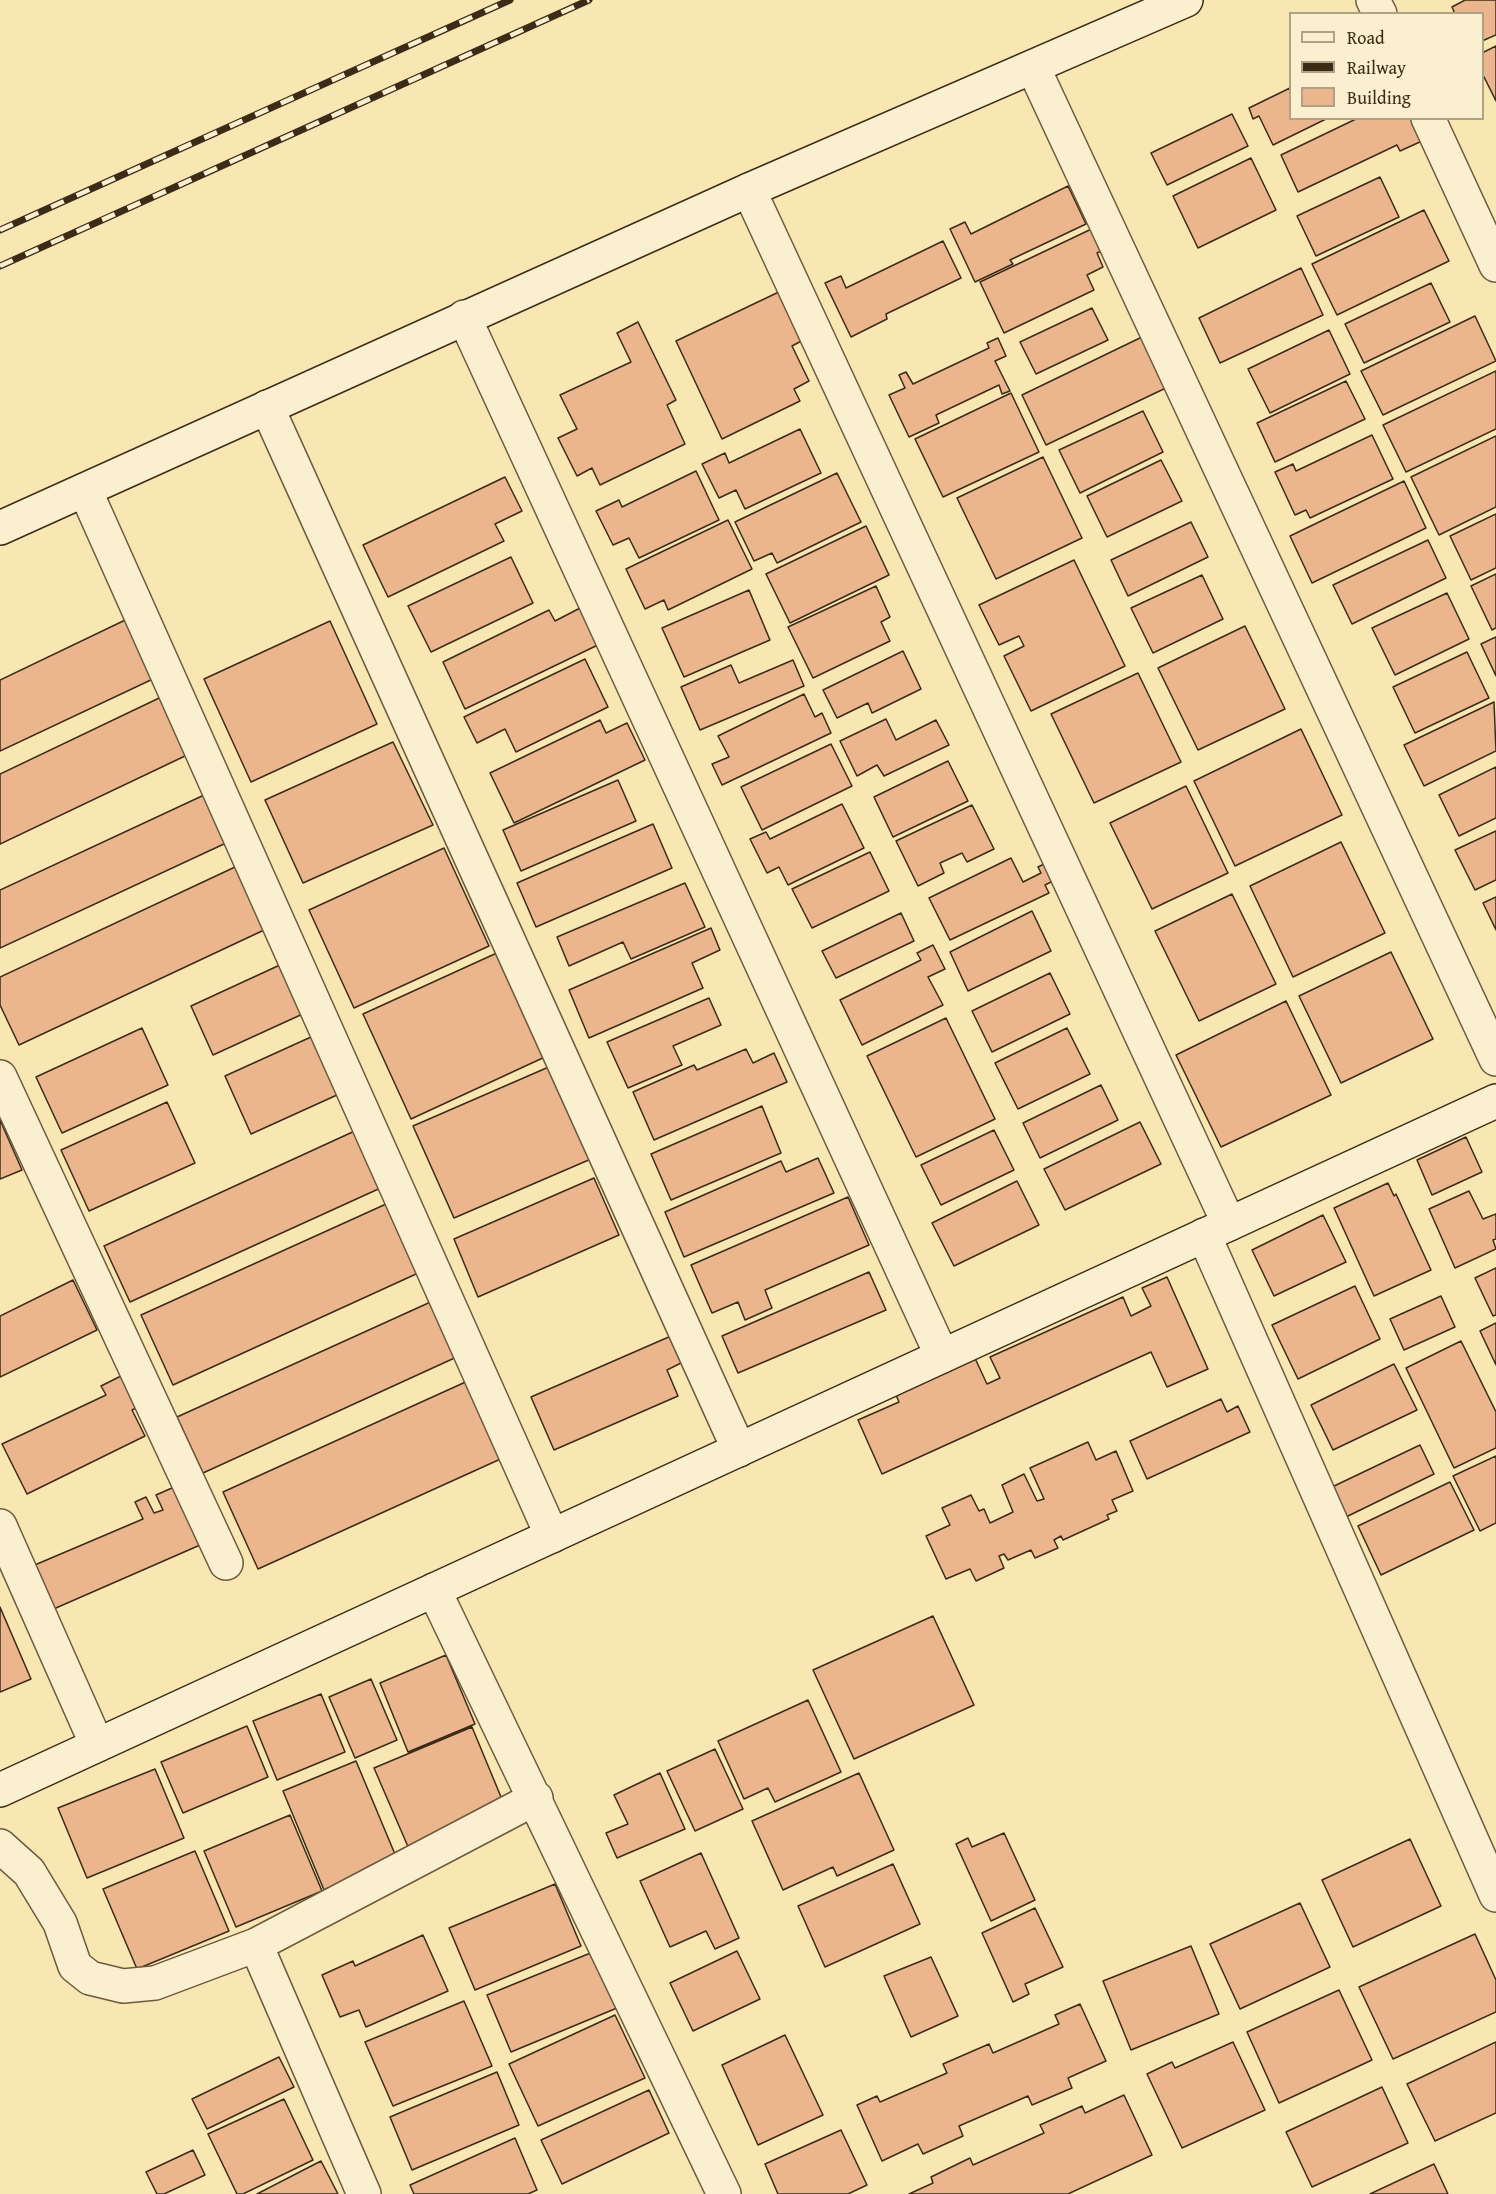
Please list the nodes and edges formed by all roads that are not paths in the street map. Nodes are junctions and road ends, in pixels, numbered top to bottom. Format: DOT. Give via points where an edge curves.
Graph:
graph roads {
  1 [pos="1186,0"];
  2 [pos="1033,67"];
  3 [pos="1429,120"];
  4 [pos="749,190"];
  5 [pos="1496,266"];
  6 [pos="464,317"];
  7 [pos="267,407"];
  8 [pos="85,490"];
  9 [pos="0,528"];
  10 [pos="1496,1059"];
  11 [pos="0,1077"];
  12 [pos="1496,1101"];
  13 [pos="1216,1230"];
  14 [pos="942,1356"];
  15 [pos="739,1449"];
  16 [pos="0,1526"];
  17 [pos="552,1536"];
  18 [pos="226,1563"];
  19 [pos="434,1590"];
  20 [pos="97,1745"];
  21 [pos="0,1790"];
  22 [pos="536,1798"];
  23 [pos="0,1846"];
  24 [pos="1496,1895"];
  25 [pos="256,1946"];
  26 [pos="364,2194"];
  27 [pos="724,2194"];
  1 -- 2 [label="street"];
  2 -- 4 [label="street"];
  2 -- 10 [label="street"];
  3 -- 5 [label="street"];
  4 -- 6 [label="street"];
  4 -- 13 [label="street"];
  6 -- 7 [label="street"];
  6 -- 14 [label="street"];
  7 -- 8 [label="street"];
  7 -- 15 [label="street"];
  8 -- 9 [label="street"];
  8 -- 17 [label="street"];
  11 -- 18 [label="street"];
  12 -- 13 [label="street"];
  13 -- 14 [label="street"];
  13 -- 24 [label="street"];
  14 -- 15 [label="street"];
  15 -- 17 [label="street"];
  16 -- 20 [label="street"];
  17 -- 19 [label="street"];
  19 -- 20 [label="street"];
  19 -- 22 [label="street"];
  20 -- 21 [label="street"];
  22 -- 25 [label="street"];
  22 -- 27 [label="street"];
  23 -- 25 [label="street" via="29,1872 60,1923 75,1966 90,1978 123,1986 155,1983"];
  25 -- 26 [label="street"];
}
